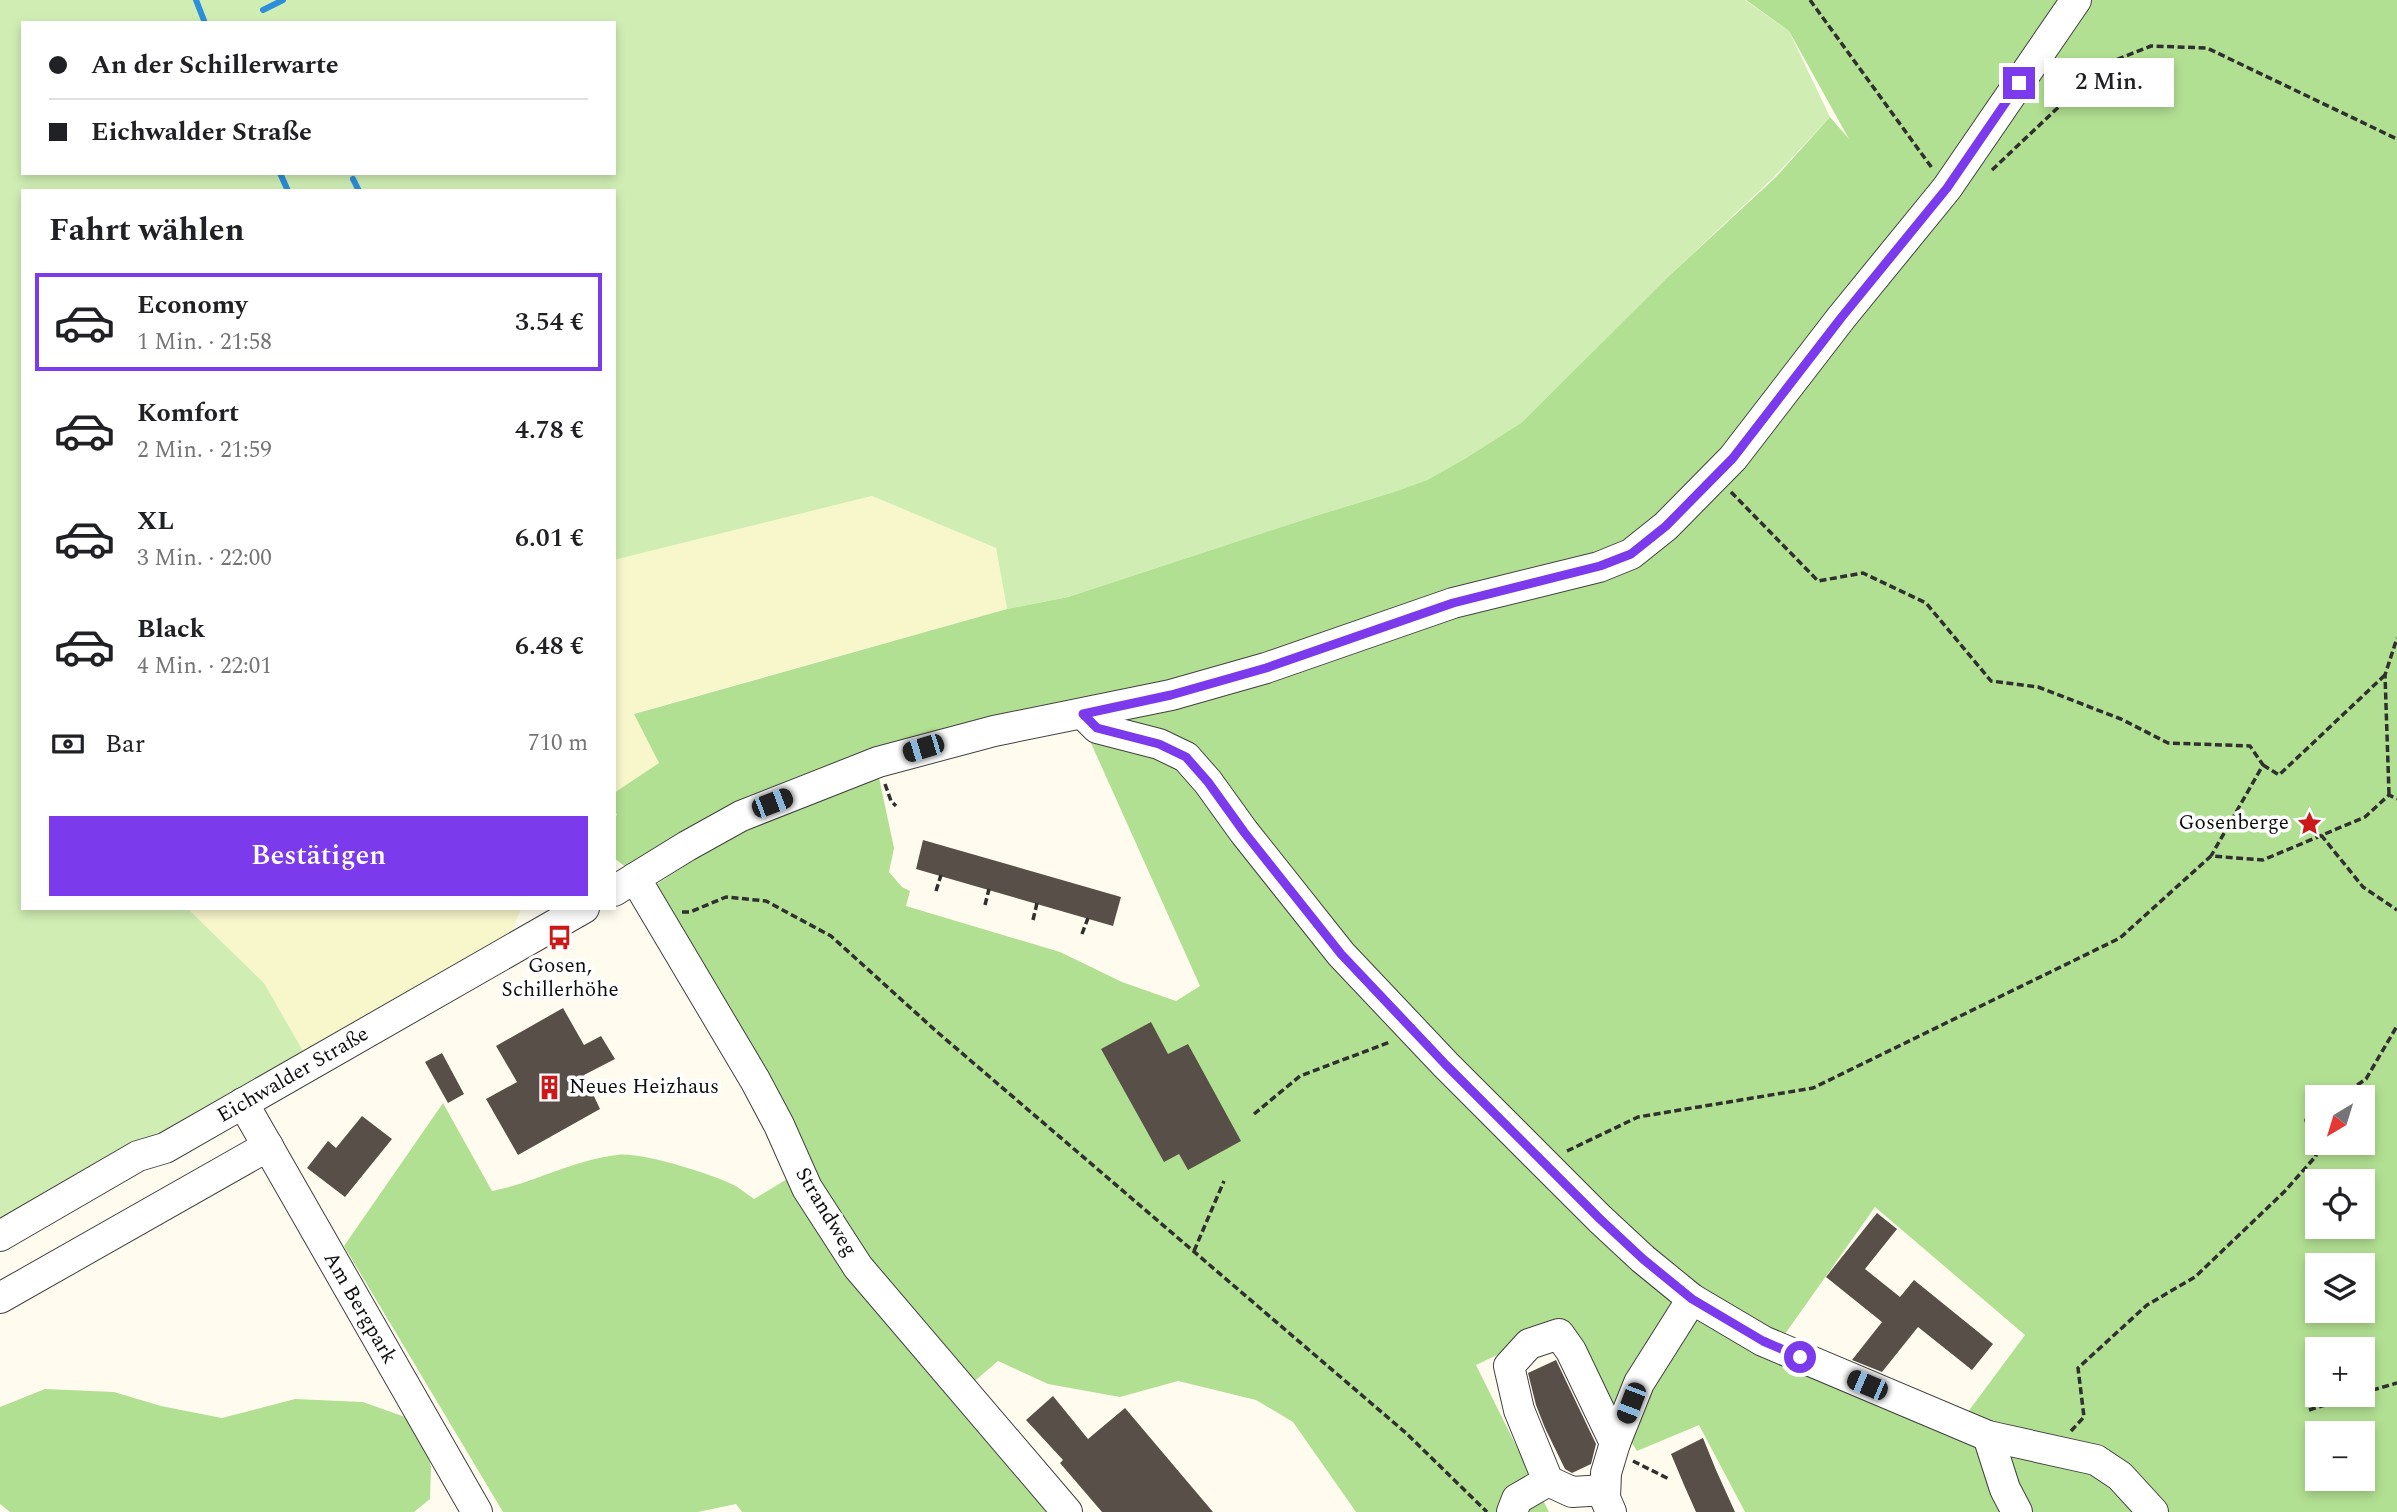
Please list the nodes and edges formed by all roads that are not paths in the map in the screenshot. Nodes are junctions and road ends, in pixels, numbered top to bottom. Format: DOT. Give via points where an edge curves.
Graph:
graph roads {
  1 [pos="2074,2"];
  2 [pos="1083,714"];
  3 [pos="625,884"];
  4 [pos="578,910"];
  5 [pos="542,921"];
  6 [pos="243,1104"];
  7 [pos="268,1146"];
  8 [pos="0,1236"];
  9 [pos="0,1298"];
  10 [pos="1692,1299"];
  11 [pos="1988,1436"];
  12 [pos="1614,1448"];
  13 [pos="1548,1481"];
  14 [pos="1608,1501"];
  15 [pos="477,1512"];
  16 [pos="1067,1512"];
  17 [pos="1512,1512"];
  18 [pos="2017,1512"];
  19 [pos="2153,1512"];
  1 -- 2 [label="street" via="1947,188 1733,458 1666,526 1631,554 1453,603 1266,668"];
  2 -- 3 [label="street" via="994,731 878,762 741,817"];
  2 -- 10 [label="street" via="1097,728 1159,744 1186,757 1341,954 1543,1162 1643,1259"];
  3 -- 16 [label="street, Strandweg" via="657,915 761,1091 807,1188 858,1267"];
  4 -- 5 [label="street, Eichwalder Straße"];
  5 -- 6 [label="street, Eichwalder Straße"];
  6 -- 7 [label="street, Am Bergpark"];
  6 -- 8 [label="street, Eichwalder Straße" via="165,1148 138,1156"];
  7 -- 9 [label="street"];
  7 -- 15 [label="street, Am Bergpark"];
  10 -- 11 [label="street" via="1763,1341"];
  10 -- 12 [label="street" via="1639,1383"];
  11 -- 18 [label="street"];
  11 -- 19 [label="street" via="2096,1460 2120,1476"];
  12 -- 13 [label="street" via="1559,1334 1529,1344 1508,1366 1519,1410"];
  12 -- 14 [label="street" via="1606,1473"];
  13 -- 14 [label="street"];
  13 -- 17 [label="street" via="1517,1499"];
}
